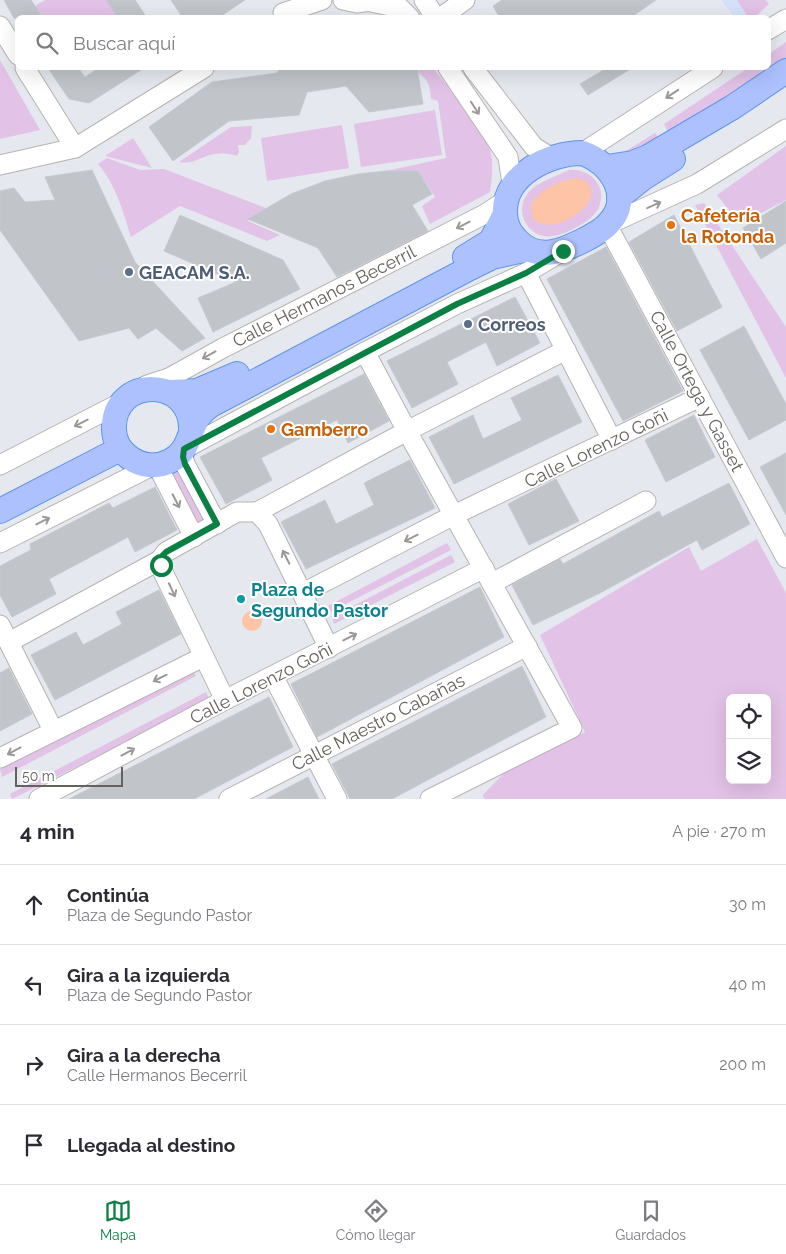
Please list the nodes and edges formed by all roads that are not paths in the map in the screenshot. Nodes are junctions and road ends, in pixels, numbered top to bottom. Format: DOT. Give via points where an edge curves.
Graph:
graph roads {
  1 [pos="322,0"];
  2 [pos="343,0"];
  3 [pos="424,0"];
  4 [pos="465,0"];
  5 [pos="374,1"];
  6 [pos="285,10"];
  7 [pos="407,15"];
  8 [pos="434,15"];
  9 [pos="444,15"];
  10 [pos="786,19"];
  11 [pos="0,26"];
  12 [pos="771,28"];
  13 [pos="15,50"];
  14 [pos="26,70"];
  15 [pos="201,70"];
  16 [pos="449,70"];
  17 [pos="475,70"];
  18 [pos="710,70"];
  19 [pos="786,71"];
  20 [pos="786,87"];
  21 [pos="786,129"];
  22 [pos="75,148"];
  23 [pos="582,153"];
  24 [pos="552,158"];
  25 [pos="0,166"];
  26 [pos="607,167"];
  27 [pos="619,197"];
  28 [pos="507,200"];
  29 [pos="608,224"];
  30 [pos="528,249"];
  31 [pos="563,251"];
  32 [pos="526,273"];
  33 [pos="566,350"];
  34 [pos="365,352"];
  35 [pos="168,392"];
  36 [pos="133,396"];
  37 [pos="700,397"];
  38 [pos="407,431"];
  39 [pos="187,440"];
  40 [pos="612,440"];
  41 [pos="118,442"];
  42 [pos="0,465"];
  43 [pos="155,465"];
  44 [pos="0,496"];
  45 [pos="646,501"];
  46 [pos="0,511"];
  47 [pos="257,512"];
  48 [pos="454,515"];
  49 [pos="217,524"];
  50 [pos="194,537"];
  51 [pos="0,543"];
  52 [pos="786,558"];
  53 [pos="160,560"];
  54 [pos="488,575"];
  55 [pos="303,593"];
  56 [pos="0,625"];
  57 [pos="10,642"];
  58 [pos="526,646"];
  59 [pos="329,648"];
  60 [pos="203,657"];
  61 [pos="274,676"];
  62 [pos="225,700"];
  63 [pos="53,730"];
  64 [pos="314,755"];
  65 [pos="0,758"];
  66 [pos="39,799"];
  67 [pos="229,799"];
  68 [pos="337,799"];
  69 [pos="430,799"];
  1 -- 6 [label="street"];
  2 -- 5 [label="street" via="357,3"];
  3 -- 8 [label="street"];
  4 -- 9 [label="street"];
  5 -- 7 [label="street" via="400,8"];
  10 -- 12 [label="street"];
  11 -- 13 [label="street"];
  14 -- 22 [label="street"];
  15 -- 22 [label="street"];
  16 -- 28 [label="street, one-way" via="508,157"];
  17 -- 24 [label="street" via="534,147"];
  18 -- 23 [label="street, one-way"];
  19 -- 26 [label="main road" via="733,107 648,157 633,164"];
  20 -- 27 [label="main road" via="643,178"];
  29 -- 21 [label="street, one-way" via="697,184"];
  22 -- 25 [label="street"];
  23 -- 24 [label="main road"];
  23 -- 26 [label="main road"];
  24 -- 28 [label="main road" via="522,175"];
  26 -- 27 [label="main road" via="614,177"];
  27 -- 29 [label="main road"];
  28 -- 30 [label="main road" via="510,232"];
  28 -- 35 [label="main road, Calle Hermanos Becerril" via="491,240 473,252 210,387 192,393"];
  28 -- 36 [label="street, Calle Hermanos Becerril, one-way" via="169,378 147,385"];
  29 -- 31 [label="main road"];
  29 -- 37 [label="street, Calle Ortega y Gasset"];
  30 -- 31 [label="main road"];
  30 -- 39 [label="main road" via="492,257 246,385 202,411"];
  31 -- 32 [label="street"];
  32 -- 33 [label="street"];
  32 -- 34 [label="street" via="457,304"];
  33 -- 38 [label="street"];
  33 -- 40 [label="street"];
  34 -- 38 [label="street"];
  34 -- 39 [label="street"];
  35 -- 36 [label="main road, Calle Hermanos Becerril" via="155,389"];
  35 -- 39 [label="main road" via="187,410"];
  36 -- 41 [label="main road" via="115,419"];
  36 -- 42 [label="street, Calle Hermanos Becerril, one-way"];
  37 -- 40 [label="street, Calle Lorenzo Goñi"];
  37 -- 52 [label="street, Calle Ortega y Gasset"];
  38 -- 47 [label="street"];
  38 -- 48 [label="street"];
  39 -- 43 [label="main road" via="171,461"];
  39 -- 49 [label="street" via="183,457 185,464"];
  40 -- 48 [label="street, Calle Lorenzo Goñi"];
  41 -- 43 [label="main road" via="132,460"];
  41 -- 44 [label="main road"];
  41 -- 46 [label="main road"];
  43 -- 50 [label="street, one-way"];
  51 -- 43 [label="street, one-way"];
  45 -- 54 [label="street, Calle Lorenzo Goñi"];
  47 -- 49 [label="street" via="237,512"];
  55 -- 47 [label="street, one-way" via="275,536"];
  48 -- 54 [label="street"];
  48 -- 55 [label="street, Calle Lorenzo Goñi, one-way"];
  49 -- 50 [label="street"];
  50 -- 53 [label="street" via="166,552"];
  53 -- 57 [label="street"];
  53 -- 60 [label="street, one-way"];
  54 -- 58 [label="street"];
  59 -- 54 [label="street, Calle Lorenzo Goñi, one-way"];
  55 -- 59 [label="street"];
  56 -- 57 [label="street"];
  57 -- 63 [label="street"];
  58 -- 64 [label="street, Calle Maestro Cabañas"];
  58 -- 69 [label="street" via="572,728"];
  59 -- 61 [label="street, Calle Lorenzo Goñi"];
  60 -- 62 [label="street"];
  60 -- 63 [label="street, one-way"];
  61 -- 62 [label="street, Calle Lorenzo Goñi"];
  61 -- 64 [label="street"];
  66 -- 62 [label="street, Calle Lorenzo Goñi, one-way"];
  63 -- 65 [label="street, one-way"];
  64 -- 67 [label="street, Calle Maestro Cabañas"];
  64 -- 68 [label="street"];
}
